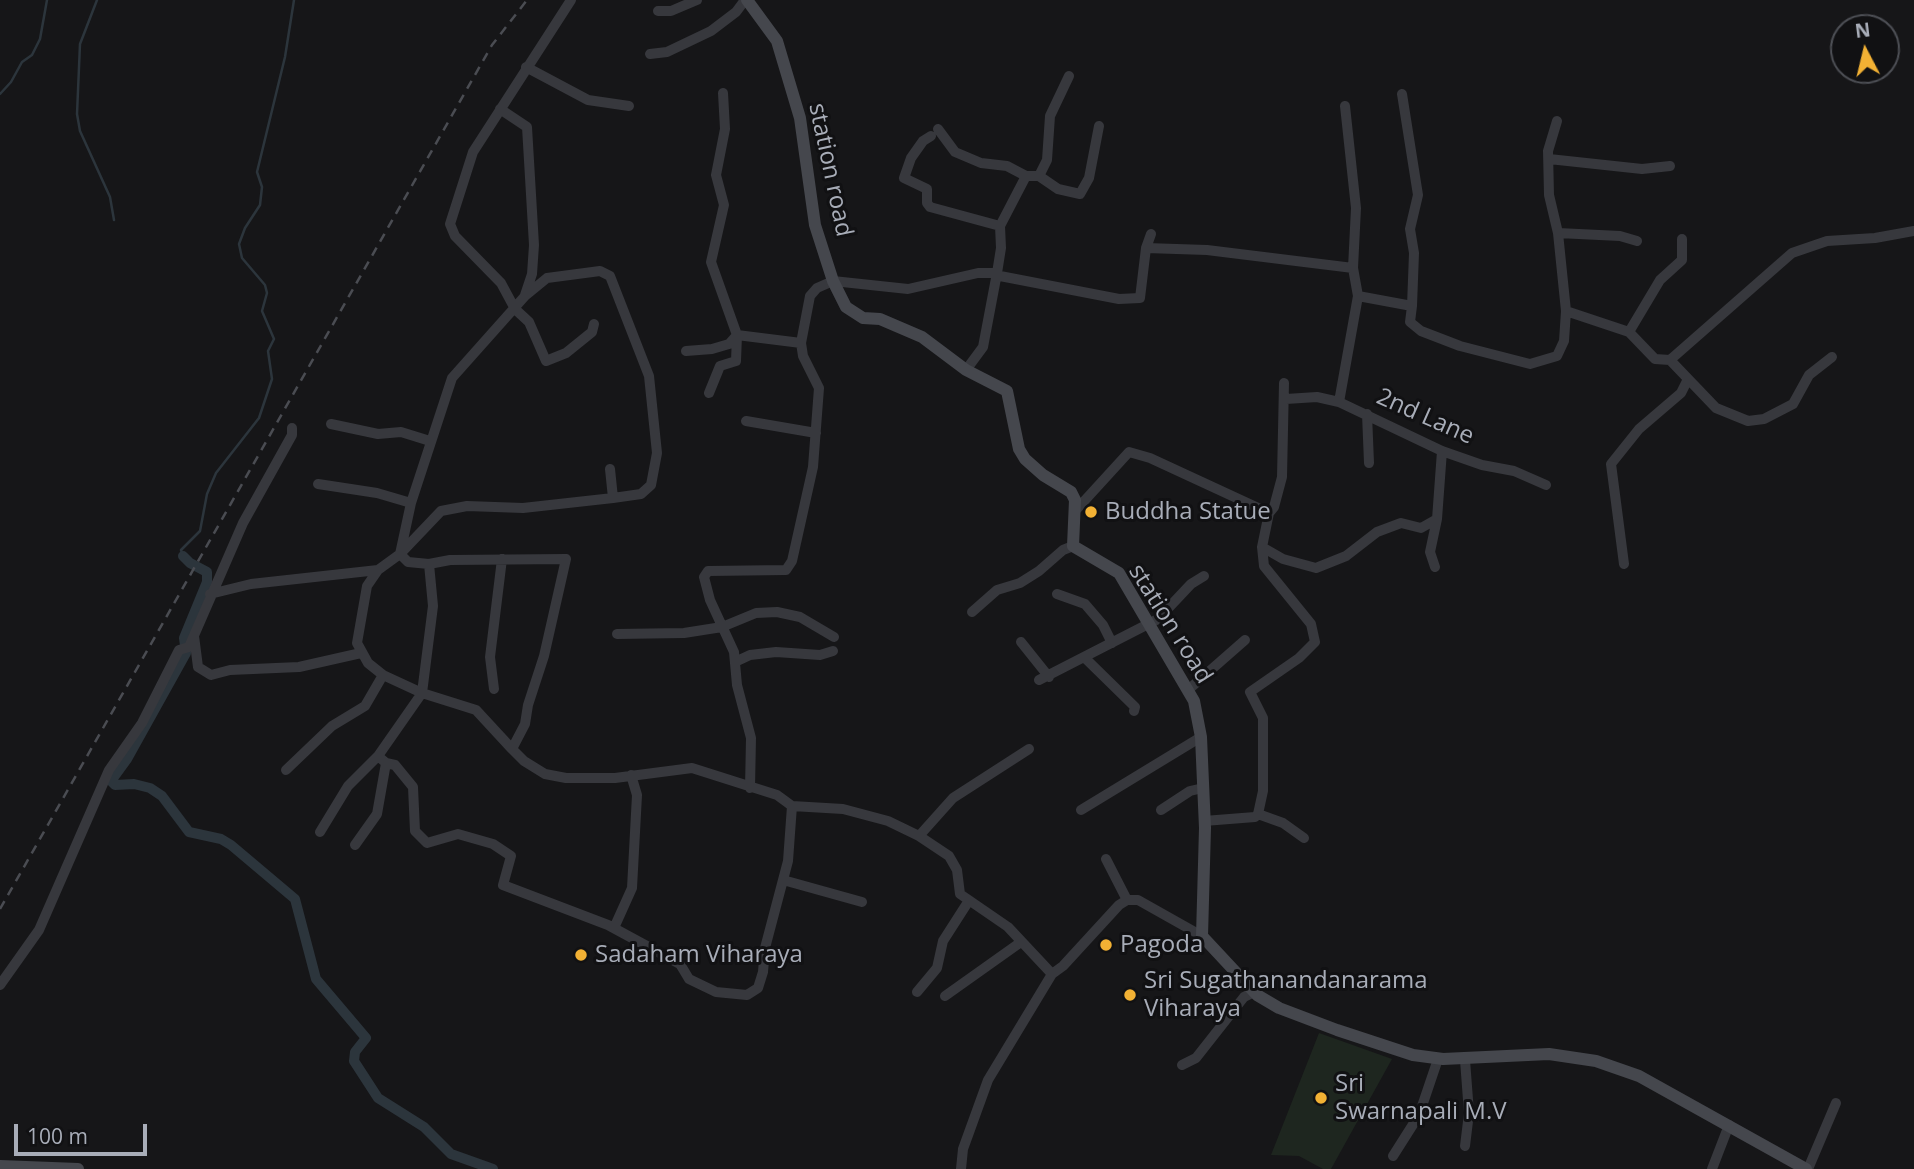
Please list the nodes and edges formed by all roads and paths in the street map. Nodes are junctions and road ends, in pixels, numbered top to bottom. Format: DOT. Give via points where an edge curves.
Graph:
graph roads {
  1 [pos="571,0"];
  2 [pos="697,0"];
  3 [pos="746,0"];
  4 [pos="658,12"];
  5 [pos="650,54"];
  6 [pos="526,67"];
  7 [pos="1069,76"];
  8 [pos="723,93"];
  9 [pos="1402,94"];
  10 [pos="629,106"];
  11 [pos="1345,106"];
  12 [pos="500,109"];
  13 [pos="1557,121"];
  14 [pos="1099,125"];
  15 [pos="1549,159"];
  16 [pos="1670,166"];
  17 [pos="1026,176"];
  18 [pos="1039,176"];
  19 [pos="1000,226"];
  20 [pos="1914,230"];
  21 [pos="1558,233"];
  22 [pos="1151,234"];
  23 [pos="1682,239"];
  24 [pos="1637,241"];
  25 [pos="1146,248"];
  26 [pos="1353,268"];
  27 [pos="997,273"];
  28 [pos="833,281"];
  29 [pos="525,296"];
  30 [pos="1358,296"];
  31 [pos="1412,306"];
  32 [pos="515,309"];
  33 [pos="1566,311"];
  34 [pos="594,324"];
  35 [pos="1629,332"];
  36 [pos="737,335"];
  37 [pos="801,343"];
  38 [pos="685,351"];
  39 [pos="1832,357"];
  40 [pos="1670,360"];
  41 [pos="967,370"];
  42 [pos="1687,381"];
  43 [pos="1284,383"];
  44 [pos="709,393"];
  45 [pos="1286,399"];
  46 [pos="1339,402"];
  47 [pos="1367,414"];
  48 [pos="746,421"];
  49 [pos="331,425"];
  50 [pos="292,428"];
  51 [pos="816,433"];
  52 [pos="430,441"];
  53 [pos="1442,451"];
  54 [pos="1369,463"];
  55 [pos="610,469"];
  56 [pos="318,484"];
  57 [pos="1546,485"];
  58 [pos="612,498"];
  59 [pos="411,503"];
  60 [pos="1076,510"];
  61 [pos="1269,513"];
  62 [pos="1437,519"];
  63 [pos="1073,546"];
  64 [pos="1262,547"];
  65 [pos="400,554"];
  66 [pos="502,559"];
  67 [pos="429,564"];
  68 [pos="1624,564"];
  69 [pos="1435,567"];
  70 [pos="378,569"];
  71 [pos="1204,576"];
  72 [pos="210,594"];
  73 [pos="1057,594"];
  74 [pos="972,612"];
  75 [pos="1148,625"];
  76 [pos="722,628"];
  77 [pos="194,634"];
  78 [pos="617,634"];
  79 [pos="834,637"];
  80 [pos="1245,640"];
  81 [pos="1021,642"];
  82 [pos="1112,643"];
  83 [pos="833,651"];
  84 [pos="361,653"];
  85 [pos="1085,658"];
  86 [pos="735,662"];
  87 [pos="383,675"];
  88 [pos="494,689"];
  89 [pos="1188,690"];
  90 [pos="422,693"];
  91 [pos="1134,711"];
  92 [pos="1201,737"];
  93 [pos="512,749"];
  94 [pos="1029,749"];
  95 [pos="382,760"];
  96 [pos="286,770"];
  97 [pos="631,775"];
  98 [pos="750,788"];
  99 [pos="1203,788"];
  100 [pos="792,806"];
  101 [pos="1081,810"];
  102 [pos="1161,810"];
  103 [pos="1258,814"];
  104 [pos="1203,821"];
  105 [pos="320,832"];
  106 [pos="919,836"];
  107 [pos="1304,838"];
  108 [pos="355,845"];
  109 [pos="1106,859"];
  110 [pos="783,880"];
  111 [pos="1127,900"];
  112 [pos="862,901"];
  113 [pos="968,902"];
  114 [pos="611,926"];
  115 [pos="1202,936"];
  116 [pos="1021,942"];
  117 [pos="1052,974"];
  118 [pos="0,985"];
  119 [pos="917,992"];
  120 [pos="1254,992"];
  121 [pos="945,996"];
  122 [pos="1437,1059"];
  123 [pos="1465,1060"];
  124 [pos="1182,1065"];
  125 [pos="1836,1103"];
  126 [pos="1729,1125"];
  127 [pos="1465,1146"];
  128 [pos="1393,1156"];
  129 [pos="0,1166"];
  130 [pos="57,1168"];
  131 [pos="78,1169"];
  132 [pos="961,1169"];
  133 [pos="1712,1169"];
  134 [pos="1807,1169"];
  1 -- 6 [label="street"];
  2 -- 4 [label="street"];
  3 -- 5 [label="street" via="711,31 667,52"];
  3 -- 28 [label="street, station road" via="777,41 800,118 816,225"];
  6 -- 10 [label="street" via="588,100"];
  6 -- 12 [label="street"];
  7 -- 18 [label="street" via="1051,116 1047,160"];
  8 -- 36 [label="street" via="724,129 716,175 724,205 711,262"];
  9 -- 31 [label="street" via="1419,195 1410,229"];
  11 -- 26 [label="street" via="1356,208"];
  12 -- 29 [label="street" via="527,127 534,244"];
  12 -- 32 [label="street" via="473,152 450,224 455,236 501,283"];
  13 -- 15 [label="street"];
  14 -- 18 [label="street" via="1089,177 1080,194 1058,189"];
  15 -- 16 [label="street" via="1642,169"];
  15 -- 21 [label="street" via="1549,195"];
  17 -- 18 [label="street"];
  17 -- 19 [label="street"];
  17 -- 19 [label="street" via="955,152 934,132 911,158 904,178 927,189 930,207"];
  19 -- 27 [label="street"];
  20 -- 40 [label="street" via="1827,241 1791,253"];
  21 -- 24 [label="street"];
  21 -- 33 [label="street"];
  22 -- 25 [label="street"];
  23 -- 35 [label="street" via="1682,260 1660,280"];
  25 -- 26 [label="street" via="1207,250"];
  25 -- 27 [label="street" via="1140,298 1119,299 1017,281"];
  26 -- 30 [label="street"];
  27 -- 28 [label="street" via="978,272 908,289"];
  27 -- 41 [label="street" via="983,347"];
  28 -- 37 [label="street" via="810,296"];
  28 -- 41 [label="street, station road" via="850,311 922,337"];
  29 -- 32 [label="street"];
  29 -- 58 [label="street" via="547,278 600,271 610,276 649,376 657,453 651,485 641,494"];
  30 -- 31 [label="street"];
  30 -- 46 [label="street"];
  31 -- 33 [label="street" via="1410,322 1420,331 1530,364 1557,356 1564,341"];
  32 -- 34 [label="street" via="529,322 546,361 566,353 592,332"];
  32 -- 52 [label="street" via="452,378"];
  33 -- 35 [label="street"];
  35 -- 40 [label="street" via="1655,359"];
  36 -- 37 [label="street"];
  36 -- 38 [label="street" via="729,344"];
  36 -- 44 [label="street" via="736,361 720,366"];
  37 -- 51 [label="street" via="819,388"];
  39 -- 42 [label="street" via="1809,375 1793,404 1764,419 1748,421 1716,408"];
  40 -- 42 [label="street"];
  41 -- 60 [label="street, station road" via="1007,391 1019,449 1043,475 1071,492"];
  42 -- 68 [label="street" via="1681,393 1639,429 1611,464"];
  43 -- 45 [label="street"];
  45 -- 46 [label="street, 2nd Lane" via="1317,397"];
  45 -- 61 [label="street" via="1282,477"];
  46 -- 47 [label="street, 2nd Lane"];
  47 -- 53 [label="street, 2nd Lane"];
  47 -- 54 [label="street"];
  48 -- 51 [label="street"];
  49 -- 52 [label="street" via="378,434 401,432"];
  50 -- 72 [label="street"];
  51 -- 76 [label="street" via="798,540 786,570 708,571 704,577"];
  52 -- 59 [label="street"];
  53 -- 57 [label="street, 2nd Lane"];
  53 -- 62 [label="street"];
  55 -- 58 [label="street"];
  56 -- 59 [label="street"];
  58 -- 65 [label="street" via="441,511"];
  59 -- 65 [label="street"];
  60 -- 61 [label="street" via="1129,452"];
  60 -- 63 [label="street"];
  61 -- 64 [label="street"];
  62 -- 64 [label="street" via="1421,528 1401,523 1377,532 1346,556 1316,568 1283,559"];
  62 -- 69 [label="street" via="1430,552"];
  63 -- 74 [label="street" via="1039,572 997,590"];
  63 -- 75 [label="street, station road" via="1119,573"];
  64 -- 103 [label="street" via="1264,566 1311,624 1315,642 1250,692 1264,718 1263,791"];
  65 -- 67 [label="street" via="408,562"];
  65 -- 70 [label="street"];
  66 -- 67 [label="street"];
  66 -- 88 [label="street" via="490,657"];
  66 -- 93 [label="street" via="566,559 525,723"];
  67 -- 90 [label="street" via="433,606"];
  70 -- 72 [label="street" via="251,584"];
  70 -- 84 [label="street" via="367,586 357,643"];
  71 -- 75 [label="street"];
  72 -- 77 [label="street"];
  73 -- 82 [label="street" via="1085,604"];
  75 -- 82 [label="street"];
  75 -- 89 [label="street, station road"];
  76 -- 78 [label="street"];
  76 -- 79 [label="street" via="756,613 777,612 800,617"];
  76 -- 86 [label="street"];
  77 -- 84 [label="street" via="198,667 211,675 299,667"];
  77 -- 118 [label="street" via="96,794 39,930"];
  80 -- 89 [label="street"];
  81 -- 85 [label="street" via="1044,678"];
  82 -- 85 [label="street"];
  83 -- 86 [label="street" via="820,655 776,652"];
  84 -- 87 [label="street"];
  85 -- 91 [label="street"];
  86 -- 98 [label="street" via="751,738"];
  87 -- 90 [label="street"];
  87 -- 96 [label="street" via="365,706 332,726"];
  89 -- 92 [label="street, station road"];
  90 -- 93 [label="street" via="476,710"];
  90 -- 95 [label="street"];
  92 -- 99 [label="street, station road"];
  92 -- 101 [label="street"];
  93 -- 97 [label="street" via="545,774 566,778"];
  94 -- 106 [label="street" via="953,799"];
  95 -- 105 [label="street" via="348,786"];
  95 -- 108 [label="street" via="377,814"];
  95 -- 114 [label="street" via="395,765 414,787 415,831 427,843 458,834 493,844 511,856 503,885"];
  97 -- 98 [label="street" via="692,768"];
  97 -- 114 [label="street" via="637,795 632,888"];
  98 -- 100 [label="street" via="777,795"];
  99 -- 102 [label="street"];
  99 -- 104 [label="street, station road"];
  100 -- 106 [label="street" via="843,809 888,821"];
  100 -- 110 [label="street"];
  103 -- 104 [label="street"];
  103 -- 107 [label="street"];
  104 -- 115 [label="street, station road"];
  106 -- 113 [label="street" via="949,856 957,870 960,894"];
  109 -- 111 [label="street"];
  110 -- 112 [label="street"];
  110 -- 114 [label="street" via="758,988 747,995 716,992 689,979 680,964"];
  111 -- 115 [label="street" via="1138,900"];
  111 -- 117 [label="street"];
  113 -- 116 [label="street" via="1007,927"];
  113 -- 119 [label="street" via="943,941 937,968"];
  115 -- 120 [label="street"];
  116 -- 117 [label="street"];
  116 -- 121 [label="street"];
  117 -- 132 [label="street" via="988,1080 963,1149"];
  120 -- 122 [label="street" via="1279,1008 1337,1030"];
  120 -- 124 [label="street" via="1244,997 1196,1058"];
  122 -- 123 [label="street"];
  122 -- 128 [label="street" via="1419,1115"];
  123 -- 126 [label="street" via="1549,1054 1597,1061 1639,1076"];
  123 -- 127 [label="street" via="1469,1113"];
  125 -- 134 [label="street"];
  126 -- 133 [label="street"];
  126 -- 134 [label="street"];
  129 -- 130 [label="street"];
  130 -- 131 [label="street"];
}
